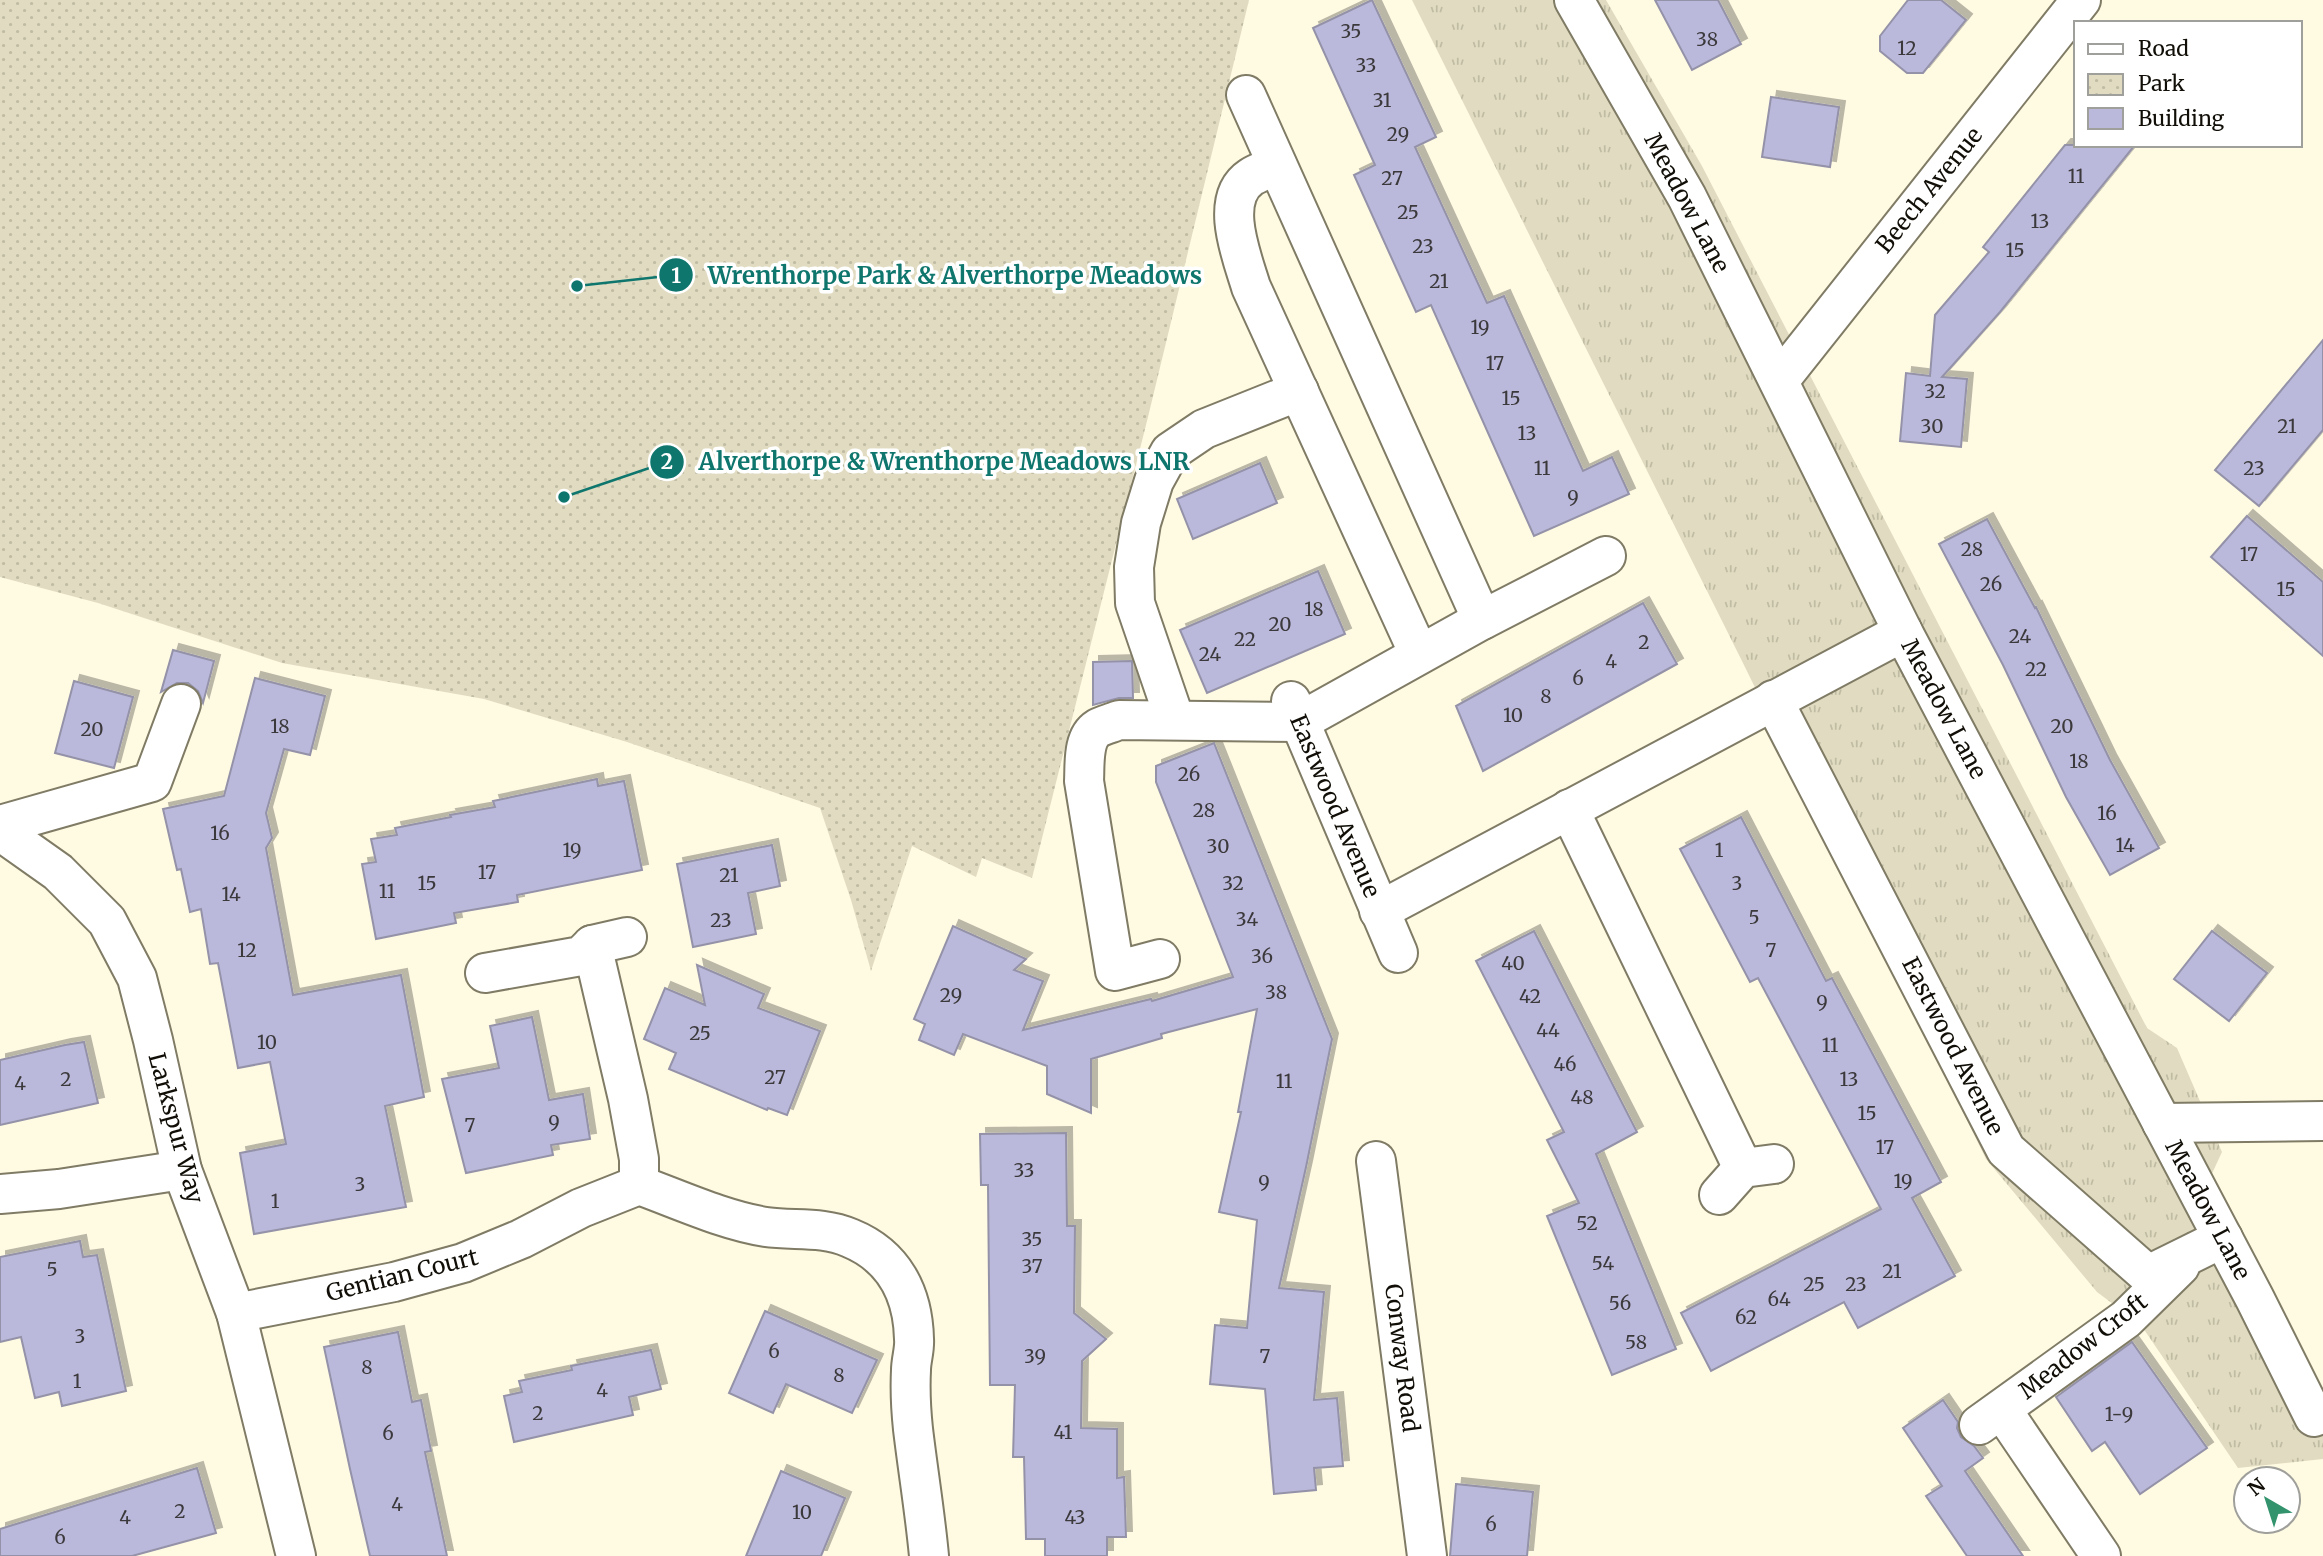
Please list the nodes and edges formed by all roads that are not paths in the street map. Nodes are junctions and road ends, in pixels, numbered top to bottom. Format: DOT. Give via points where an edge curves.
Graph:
graph roads {
  1 [pos="1574,0"];
  2 [pos="2081,0"];
  3 [pos="1246,95"];
  4 [pos="1277,165"];
  5 [pos="1779,382"];
  6 [pos="1299,391"];
  7 [pos="1606,556"];
  8 [pos="1482,620"];
  9 [pos="1903,632"];
  10 [pos="1419,654"];
  11 [pos="1773,700"];
  12 [pos="181,704"];
  13 [pos="1295,711"];
  14 [pos="1175,720"];
  15 [pos="1569,809"];
  16 [pos="0,825"];
  17 [pos="0,831"];
  18 [pos="1379,911"];
  19 [pos="1398,953"];
  20 [pos="1160,959"];
  21 [pos="485,973"];
  22 [pos="2323,1121"];
  23 [pos="2162,1123"];
  24 [pos="1376,1161"];
  25 [pos="182,1170"];
  26 [pos="1745,1175"];
  27 [pos="639,1185"];
  28 [pos="0,1194"];
  29 [pos="2208,1245"];
  30 [pos="236,1313"];
  31 [pos="2314,1417"];
  32 [pos="296,1556"];
  33 [pos="929,1556"];
  34 [pos="1427,1556"];
  35 [pos="2101,1556"];
  1 -- 5 [label="street, Meadow Lane" via="1687,197"];
  2 -- 5 [label="street, Beech Avenue"];
  3 -- 4 [label="street"];
  4 -- 6 [label="street" via="1251,177 1240,188 1234,208 1251,287"];
  4 -- 8 [label="street"];
  5 -- 9 [label="street, Meadow Lane"];
  6 -- 10 [label="street"];
  6 -- 14 [label="street" via="1204,429 1170,452 1154,481 1140,523 1135,603"];
  7 -- 8 [label="street"];
  8 -- 10 [label="street"];
  9 -- 11 [label="street, Eastwood Avenue"];
  9 -- 23 [label="street, Meadow Lane"];
  10 -- 13 [label="street"];
  11 -- 15 [label="street, Eastwood Avenue"];
  11 -- 29 [label="street, Eastwood Avenue" via="2006,1150 2148,1275"];
  12 -- 16 [label="street" via="152,782"];
  13 -- 14 [label="street"];
  13 -- 18 [label="street, Eastwood Avenue"];
  14 -- 20 [label="street" via="1119,720 1096,729 1085,755 1084,781 1115,971"];
  15 -- 18 [label="street, Eastwood Avenue"];
  15 -- 26 [label="street"];
  17 -- 25 [label="street, Larkspur Way" via="58,872 107,921 137,978"];
  18 -- 19 [label="street, Eastwood Avenue"];
  21 -- 27 [label="street" via="581,956 610,941"];
  22 -- 23 [label="street"];
  23 -- 29 [label="street, Meadow Lane"];
  24 -- 34 [label="street, Conway Road"];
  25 -- 28 [label="street"];
  25 -- 30 [label="street, Larkspur Way"];
  27 -- 30 [label="street, Gentian Court" via="463,1263 394,1282"];
  27 -- 33 [label="street" via="767,1227 818,1228 850,1238 877,1254 900,1278 911,1307 915,1341 913,1428"];
  29 -- 31 [label="street, Meadow Lane"];
  29 -- 35 [label="street, Meadow Croft" via="2126,1319 1991,1418"];
  30 -- 32 [label="street, Larkspur Way"];
}
